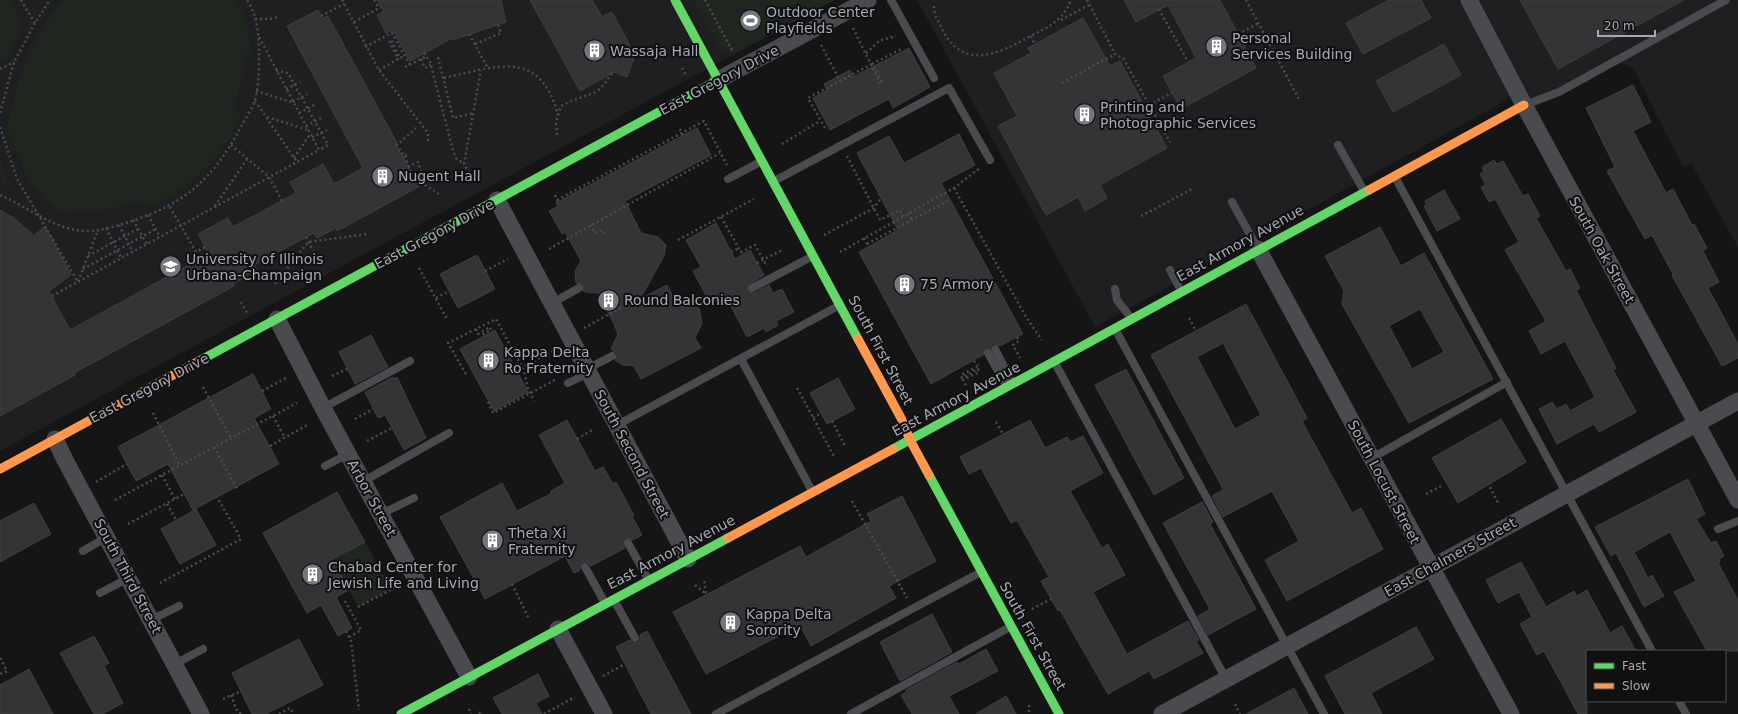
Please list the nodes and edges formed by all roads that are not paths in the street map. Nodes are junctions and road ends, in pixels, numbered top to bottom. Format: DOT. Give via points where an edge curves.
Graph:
graph roads {
  1 [pos="675,0"];
  2 [pos="868,0"];
  3 [pos="891,0"];
  4 [pos="1469,0"];
  5 [pos="1726,0"];
  6 [pos="934,78"];
  7 [pos="718,80"];
  8 [pos="1524,105"];
  9 [pos="1338,145"];
  10 [pos="990,160"];
  11 [pos="762,161"];
  12 [pos="1394,176"];
  13 [pos="730,178"];
  14 [pos="773,181"];
  15 [pos="1364,192"];
  16 [pos="498,200"];
  17 [pos="1232,202"];
  18 [pos="1258,249"];
  19 [pos="814,255"];
  20 [pos="1170,270"];
  21 [pos="578,286"];
  22 [pos="752,288"];
  23 [pos="1116,289"];
  24 [pos="1181,291"];
  25 [pos="551,301"];
  26 [pos="840,305"];
  27 [pos="1132,318"];
  28 [pos="277,319"];
  29 [pos="1115,328"];
  30 [pos="992,351"];
  31 [pos="612,356"];
  32 [pos="740,359"];
  33 [pos="410,362"];
  34 [pos="1054,362"];
  35 [pos="588,371"];
  36 [pos="1507,382"];
  37 [pos="568,383"];
  38 [pos="1010,386"];
  39 [pos="1738,401"];
  40 [pos="323,408"];
  41 [pos="1696,423"];
  42 [pos="617,425"];
  43 [pos="449,434"];
  44 [pos="55,439"];
  45 [pos="910,440"];
  46 [pos="348,454"];
  47 [pos="1372,458"];
  48 [pos="325,466"];
  49 [pos="0,469"];
  50 [pos="364,481"];
  51 [pos="812,492"];
  52 [pos="1568,494"];
  53 [pos="414,498"];
  54 [pos="1738,500"];
  55 [pos="381,514"];
  56 [pos="1738,521"];
  57 [pos="1718,530"];
  58 [pos="107,537"];
  59 [pos="628,543"];
  60 [pos="83,551"];
  61 [pos="688,559"];
  62 [pos="585,567"];
  63 [pos="1431,568"];
  64 [pos="982,572"];
  65 [pos="129,578"];
  66 [pos="649,580"];
  67 [pos="100,593"];
  68 [pos="610,601"];
  69 [pos="179,606"];
  70 [pos="151,620"];
  71 [pos="1011,626"];
  72 [pos="558,629"];
  73 [pos="635,638"];
  74 [pos="1287,646"];
  75 [pos="203,649"];
  76 [pos="1651,650"];
  77 [pos="175,664"];
  78 [pos="469,677"];
  79 [pos="1226,679"];
  80 [pos="1680,702"];
  81 [pos="201,714"];
  82 [pos="401,714"];
  83 [pos="604,714"];
  84 [pos="716,714"];
  85 [pos="851,714"];
  86 [pos="1059,714"];
  87 [pos="1162,714"];
  88 [pos="1324,714"];
  89 [pos="1511,714"];
  90 [pos="1686,714"];
  1 -- 7 [label="street, South First Street"];
  2 -- 7 [label="street, East Gregory Drive"];
  3 -- 6 [label="lane"];
  4 -- 8 [label="street, South Oak Street"];
  5 -- 8 [label="lane" via="1566,88"];
  7 -- 11 [label="street, South First Street"];
  7 -- 16 [label="street, East Gregory Drive"];
  8 -- 12 [label="street, East Armory Avenue"];
  8 -- 41 [label="street, South Oak Street"];
  9 -- 15 [label="lane"];
  10 -- 14 [label="lane" via="949,88"];
  11 -- 13 [label="lane"];
  11 -- 14 [label="street, South First Street"];
  12 -- 15 [label="street, East Armory Avenue"];
  12 -- 36 [label="lane"];
  14 -- 19 [label="street, South First Street"];
  15 -- 18 [label="street, East Armory Avenue"];
  16 -- 25 [label="street, South Second Street"];
  16 -- 28 [label="street, East Gregory Drive"];
  17 -- 18 [label="lane"];
  18 -- 24 [label="street, East Armory Avenue"];
  18 -- 47 [label="street, South Locust Street"];
  19 -- 22 [label="lane"];
  19 -- 26 [label="street, South First Street"];
  20 -- 24 [label="lane"];
  21 -- 25 [label="lane"];
  23 -- 27 [label="lane" via="1117,300"];
  24 -- 27 [label="street, East Armory Avenue"];
  25 -- 35 [label="street, South Second Street"];
  26 -- 32 [label="lane"];
  26 -- 45 [label="street, South First Street" via="901,418"];
  27 -- 29 [label="street, East Armory Avenue"];
  28 -- 40 [label="street, Arbor Street"];
  28 -- 44 [label="street, East Gregory Drive"];
  29 -- 34 [label="street, East Armory Avenue"];
  29 -- 74 [label="lane"];
  30 -- 38 [label="lane"];
  31 -- 35 [label="lane"];
  32 -- 42 [label="lane"];
  32 -- 51 [label="lane"];
  33 -- 40 [label="lane"];
  34 -- 38 [label="street, East Armory Avenue"];
  34 -- 79 [label="lane"];
  35 -- 37 [label="lane"];
  35 -- 42 [label="street, South Second Street"];
  36 -- 47 [label="lane"];
  36 -- 52 [label="lane"];
  38 -- 45 [label="street, East Armory Avenue"];
  39 -- 41 [label="street, East Chalmers Street"];
  40 -- 46 [label="street, Arbor Street"];
  41 -- 52 [label="street, East Chalmers Street"];
  41 -- 54 [label="street, South Oak Street"];
  42 -- 61 [label="street, South Second Street"];
  43 -- 50 [label="lane"];
  44 -- 49 [label="street, East Gregory Drive"];
  44 -- 58 [label="street, South Third Street"];
  45 -- 51 [label="street, East Armory Avenue"];
  45 -- 64 [label="street, South First Street"];
  46 -- 48 [label="lane"];
  46 -- 50 [label="street, Arbor Street"];
  47 -- 63 [label="street, South Locust Street"];
  50 -- 55 [label="street, Arbor Street"];
  51 -- 61 [label="street, East Armory Avenue"];
  52 -- 63 [label="street, East Chalmers Street"];
  52 -- 76 [label="lane"];
  53 -- 55 [label="lane"];
  55 -- 78 [label="street, Arbor Street"];
  56 -- 57 [label="lane"];
  58 -- 60 [label="lane"];
  58 -- 65 [label="street, South Third Street"];
  59 -- 66 [label="lane"];
  61 -- 66 [label="street, East Armory Avenue"];
  62 -- 68 [label="lane"];
  63 -- 74 [label="street, East Chalmers Street"];
  63 -- 89 [label="street, South Locust Street"];
  64 -- 71 [label="street, South First Street"];
  64 -- 84 [label="lane"];
  65 -- 67 [label="lane"];
  65 -- 70 [label="street, South Third Street"];
  66 -- 68 [label="street, East Armory Avenue"];
  68 -- 72 [label="street, East Armory Avenue"];
  68 -- 73 [label="lane"];
  69 -- 70 [label="lane"];
  70 -- 77 [label="street, South Third Street"];
  71 -- 85 [label="lane"];
  71 -- 86 [label="street, South First Street"];
  72 -- 78 [label="street, East Armory Avenue"];
  72 -- 83 [label="street"];
  74 -- 79 [label="street, East Chalmers Street"];
  74 -- 88 [label="lane"];
  75 -- 77 [label="lane"];
  77 -- 81 [label="street, South Third Street"];
  78 -- 82 [label="street, East Armory Avenue"];
  79 -- 87 [label="street, East Chalmers Street"];
  80 -- 90 [label="lane"];
}
